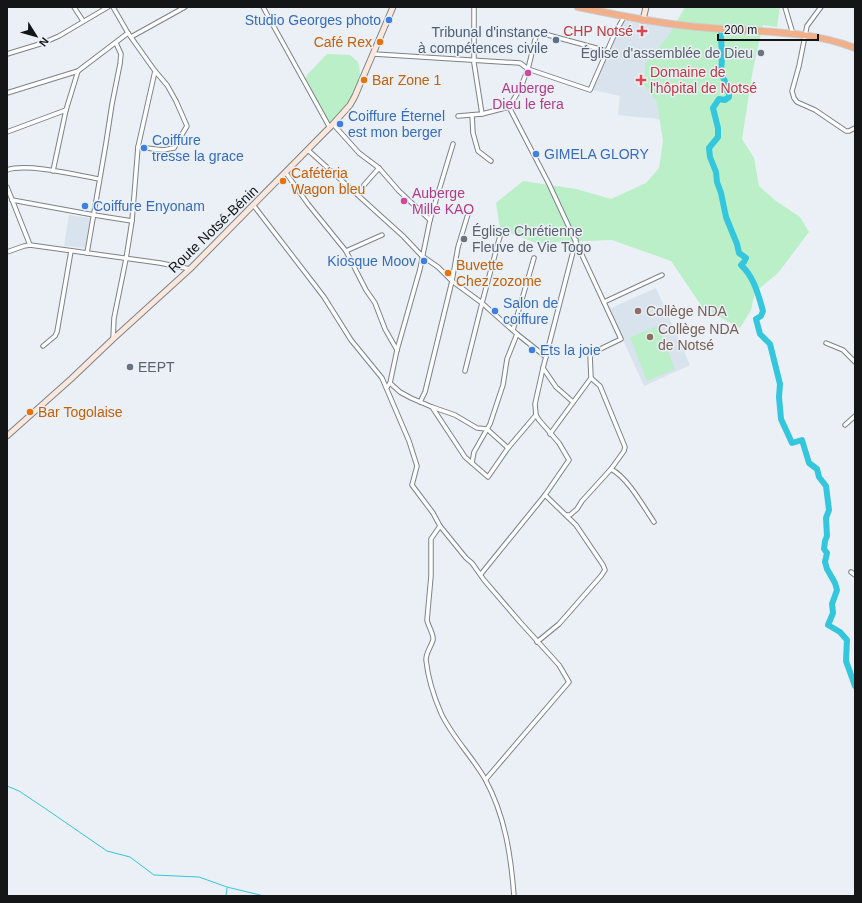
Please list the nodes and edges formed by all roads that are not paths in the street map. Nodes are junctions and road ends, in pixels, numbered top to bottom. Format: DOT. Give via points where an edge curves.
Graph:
graph roads {
  1 [pos="74,7"];
  2 [pos="108,7"];
  3 [pos="113,7"];
  4 [pos="185,7"];
  5 [pos="263,7"];
  6 [pos="393,7"];
  7 [pos="474,7"];
  8 [pos="578,7"];
  9 [pos="646,7"];
  10 [pos="785,7"];
  11 [pos="821,7"];
  12 [pos="600,9"];
  13 [pos="624,17"];
  14 [pos="643,20"];
  15 [pos="83,21"];
  16 [pos="128,32"];
  17 [pos="793,34"];
  18 [pos="806,36"];
  19 [pos="131,37"];
  20 [pos="116,43"];
  21 [pos="855,48"];
  22 [pos="607,51"];
  23 [pos="7,54"];
  24 [pos="374,54"];
  25 [pos="474,60"];
  26 [pos="528,69"];
  27 [pos="78,71"];
  28 [pos="155,71"];
  29 [pos="7,94"];
  30 [pos="509,107"];
  31 [pos="66,110"];
  32 [pos="482,114"];
  33 [pos="472,115"];
  34 [pos="458,116"];
  35 [pos="332,126"];
  36 [pos="855,128"];
  37 [pos="7,132"];
  38 [pos="453,144"];
  39 [pos="138,147"];
  40 [pos="309,151"];
  41 [pos="491,161"];
  42 [pos="378,168"];
  43 [pos="7,170"];
  44 [pos="53,171"];
  45 [pos="286,173"];
  46 [pos="99,179"];
  47 [pos="364,185"];
  48 [pos="7,187"];
  49 [pos="12,200"];
  50 [pos="254,206"];
  51 [pos="468,214"];
  52 [pos="94,215"];
  53 [pos="430,220"];
  54 [pos="132,221"];
  55 [pos="382,236"];
  56 [pos="500,236"];
  57 [pos="576,240"];
  58 [pos="30,245"];
  59 [pos="71,251"];
  60 [pos="346,251"];
  61 [pos="7,252"];
  62 [pos="87,253"];
  63 [pos="422,256"];
  64 [pos="534,258"];
  65 [pos="126,259"];
  66 [pos="190,269"];
  67 [pos="662,275"];
  68 [pos="452,281"];
  69 [pos="604,302"];
  70 [pos="482,303"];
  71 [pos="513,330"];
  72 [pos="517,334"];
  73 [pos="113,339"];
  74 [pos="826,343"];
  75 [pos="43,346"];
  76 [pos="397,350"];
  77 [pos="546,357"];
  78 [pos="855,362"];
  79 [pos="542,368"];
  80 [pos="465,371"];
  81 [pos="591,378"];
  82 [pos="390,383"];
  83 [pos="387,387"];
  84 [pos="420,402"];
  85 [pos="573,402"];
  86 [pos="432,407"];
  87 [pos="536,415"];
  88 [pos="855,416"];
  89 [pos="845,425"];
  90 [pos="487,429"];
  91 [pos="550,434"];
  92 [pos="7,436"];
  93 [pos="508,448"];
  94 [pos="472,463"];
  95 [pos="611,469"];
  96 [pos="545,495"];
  97 [pos="566,515"];
  98 [pos="654,522"];
  99 [pos="440,526"];
  100 [pos="481,574"];
  101 [pos="537,642"];
  102 [pos="486,780"];
  103 [pos="514,896"];
  1 -- 15 [label="street"];
  2 -- 15 [label="street"];
  3 -- 16 [label="street"];
  4 -- 19 [label="street"];
  5 -- 35 [label="street"];
  6 -- 24 [label="main road, Route Notsé-Bénin"];
  7 -- 25 [label="street"];
  8 -- 12 [label="highway"];
  9 -- 14 [label="main road"];
  10 -- 17 [label="street"];
  11 -- 18 [label="street" via="808,26"];
  12 -- 13 [label="highway"];
  13 -- 14 [label="highway"];
  13 -- 22 [label="street"];
  14 -- 17 [label="highway" via="693,27"];
  15 -- 23 [label="street" via="43,43"];
  16 -- 19 [label="street"];
  16 -- 20 [label="street"];
  17 -- 18 [label="highway"];
  18 -- 21 [label="highway"];
  18 -- 36 [label="street" via="792,91 794,98 846,131"];
  19 -- 28 [label="street"];
  20 -- 27 [label="street"];
  20 -- 46 [label="street" via="121,54 120,64"];
  22 -- 26 [label="street" via="590,90"];
  22 -- 26 [label="street" via="537,32"];
  24 -- 25 [label="street"];
  24 -- 35 [label="main road, Route Notsé-Bénin" via="355,96"];
  25 -- 26 [label="street" via="520,64"];
  25 -- 32 [label="street"];
  26 -- 30 [label="street"];
  27 -- 29 [label="street"];
  27 -- 31 [label="street"];
  28 -- 39 [label="street"];
  28 -- 39 [label="street" via="167,85 187,126 174,148 163,150"];
  30 -- 32 [label="street"];
  30 -- 57 [label="street"];
  31 -- 37 [label="street"];
  31 -- 44 [label="street"];
  32 -- 33 [label="street"];
  33 -- 34 [label="street"];
  33 -- 41 [label="street" via="478,151"];
  35 -- 40 [label="main road, Route Notsé-Bénin"];
  35 -- 42 [label="street"];
  38 -- 53 [label="street"];
  39 -- 54 [label="street"];
  40 -- 45 [label="main road, Route Notsé-Bénin"];
  40 -- 63 [label="street"];
  42 -- 47 [label="street"];
  42 -- 53 [label="street"];
  43 -- 44 [label="street" via="18,167"];
  44 -- 46 [label="street"];
  45 -- 50 [label="main road, Route Notsé-Bénin"];
  45 -- 60 [label="street"];
  46 -- 52 [label="street"];
  48 -- 49 [label="street"];
  49 -- 52 [label="street"];
  49 -- 58 [label="street"];
  50 -- 66 [label="main road, Route Notsé-Bénin"];
  50 -- 83 [label="street" via="324,297 351,340"];
  51 -- 68 [label="street"];
  52 -- 54 [label="street"];
  52 -- 62 [label="street"];
  53 -- 63 [label="street"];
  54 -- 65 [label="street"];
  55 -- 60 [label="street"];
  56 -- 70 [label="street"];
  57 -- 69 [label="street"];
  57 -- 77 [label="street"];
  58 -- 59 [label="street"];
  58 -- 61 [label="street"];
  59 -- 62 [label="street"];
  59 -- 75 [label="street" via="57,332"];
  60 -- 76 [label="street"];
  62 -- 65 [label="street"];
  63 -- 68 [label="street"];
  63 -- 76 [label="street"];
  64 -- 71 [label="street"];
  65 -- 66 [label="street"];
  65 -- 73 [label="street" via="114,318"];
  66 -- 73 [label="main road, Route Notsé-Bénin"];
  67 -- 69 [label="street"];
  68 -- 70 [label="street"];
  68 -- 84 [label="street" via="425,392"];
  69 -- 81 [label="street" via="621,339 590,354"];
  70 -- 71 [label="street"];
  70 -- 80 [label="street"];
  71 -- 72 [label="street"];
  72 -- 77 [label="street"];
  72 -- 90 [label="street" via="507,359 503,385"];
  73 -- 92 [label="main road, Route Notsé-Bénin"];
  74 -- 78 [label="street" via="843,350"];
  76 -- 82 [label="street"];
  77 -- 79 [label="street"];
  79 -- 85 [label="street" via="556,387"];
  79 -- 87 [label="street" via="535,404"];
  81 -- 85 [label="street"];
  81 -- 95 [label="street" via="600,386 625,447"];
  82 -- 83 [label="street"];
  82 -- 84 [label="street" via="400,392"];
  83 -- 99 [label="street" via="417,466 412,485"];
  84 -- 86 [label="street"];
  85 -- 91 [label="street"];
  86 -- 90 [label="street" via="455,415 477,428"];
  86 -- 94 [label="street" via="465,457"];
  87 -- 91 [label="street"];
  87 -- 93 [label="street"];
  88 -- 89 [label="street"];
  90 -- 93 [label="street"];
  90 -- 94 [label="street" via="474,452"];
  91 -- 96 [label="street" via="569,460"];
  93 -- 94 [label="street" via="488,477"];
  95 -- 97 [label="street" via="574,513"];
  95 -- 98 [label="street" via="630,488"];
  96 -- 97 [label="street"];
  96 -- 100 [label="street"];
  97 -- 101 [label="street" via="581,531 604,570 602,576 559,624"];
  99 -- 100 [label="street"];
  99 -- 102 [label="street" via="431,539 427,620 433,640 427,653 428,670 442,714"];
  100 -- 101 [label="street"];
  101 -- 102 [label="street" via="559,665 569,682"];
  102 -- 103 [label="street" via="507,837"];
}
